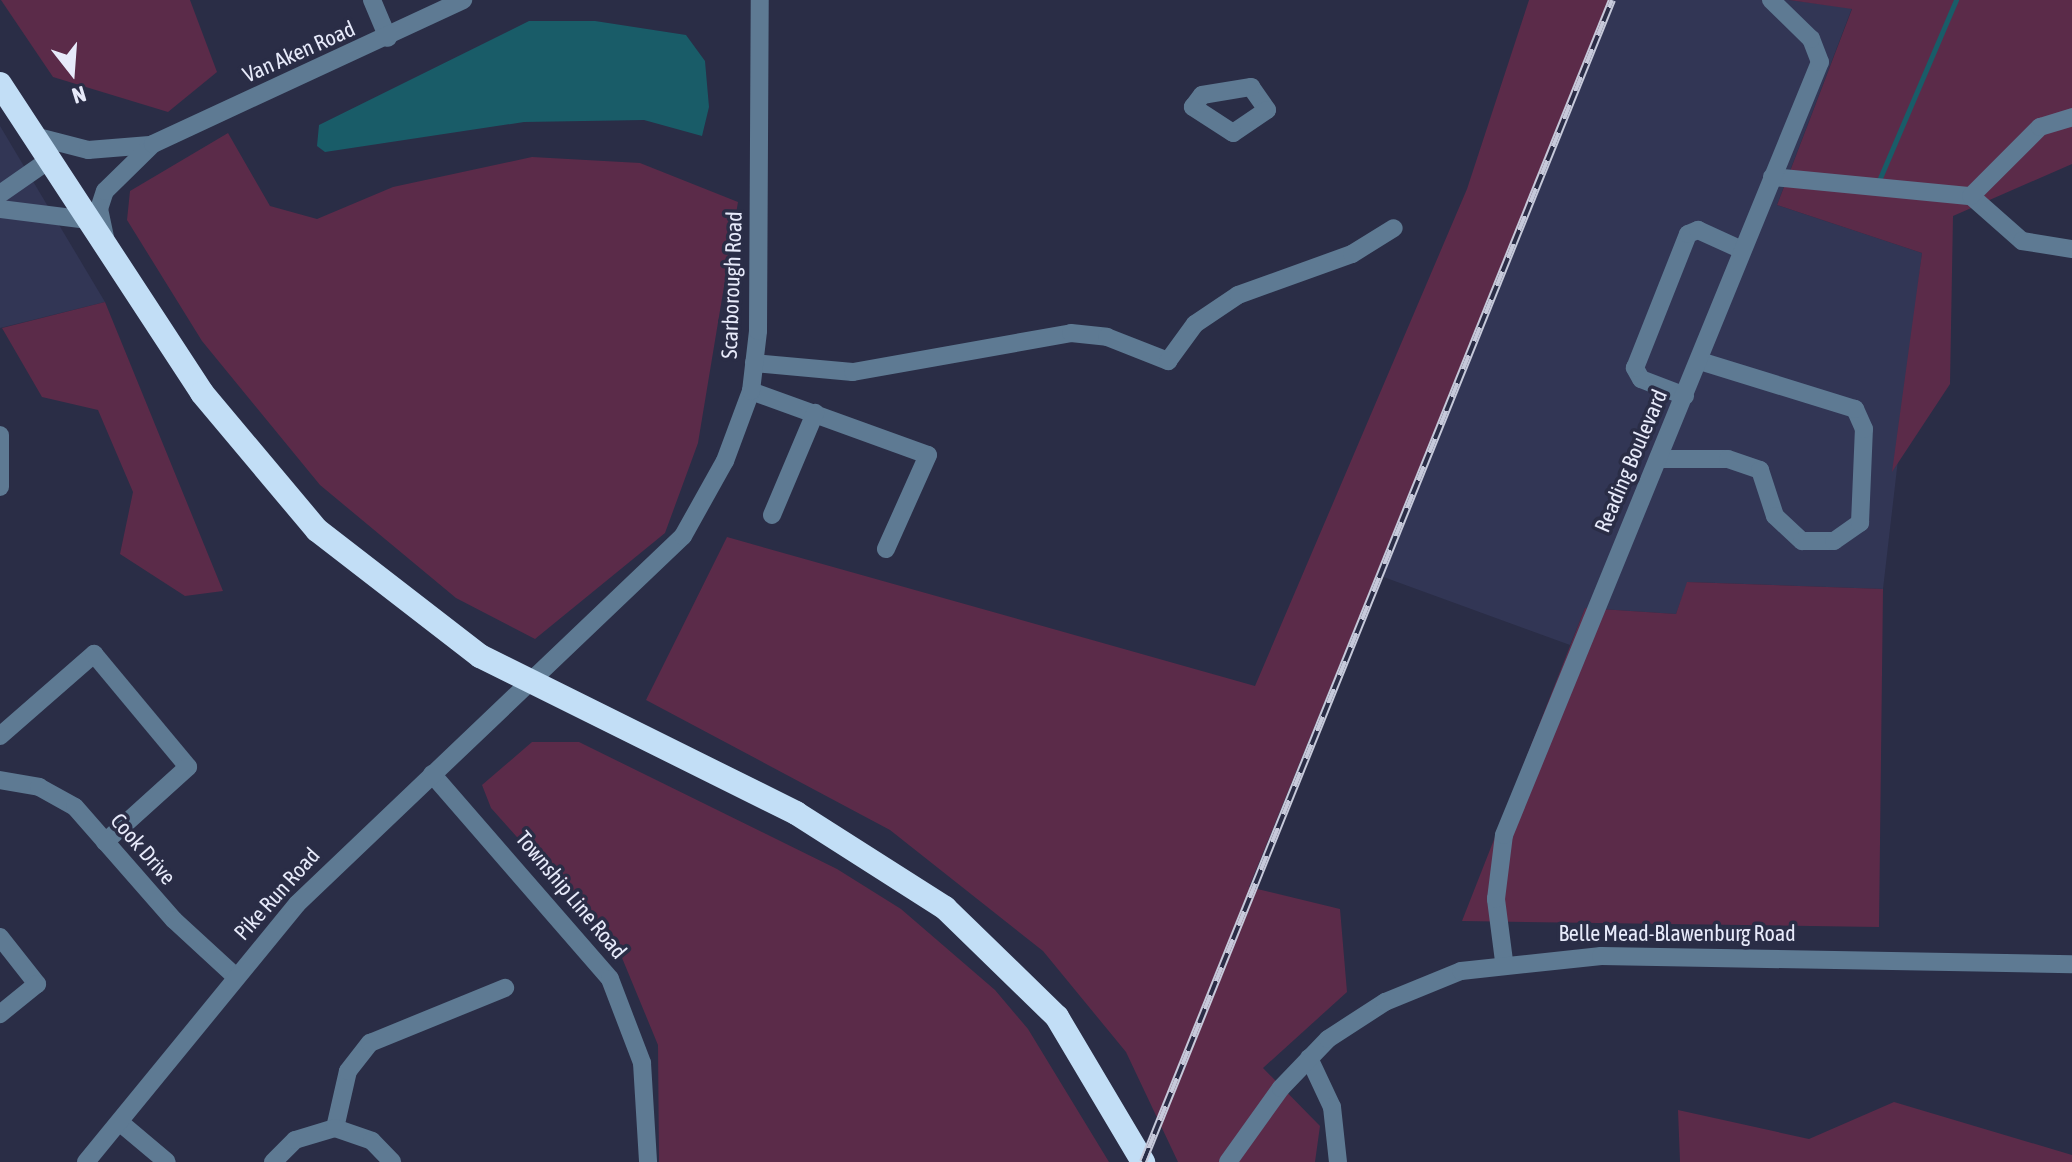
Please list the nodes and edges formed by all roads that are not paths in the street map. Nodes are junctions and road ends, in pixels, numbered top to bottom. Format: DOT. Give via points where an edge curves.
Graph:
graph roads {
  1 [pos="372,0"];
  2 [pos="463,0"];
  3 [pos="760,0"];
  4 [pos="1771,0"];
  5 [pos="388,38"];
  6 [pos="0,84"];
  7 [pos="2072,117"];
  8 [pos="34,136"];
  9 [pos="153,144"];
  10 [pos="49,160"];
  11 [pos="1772,177"];
  12 [pos="0,194"];
  13 [pos="1971,196"];
  14 [pos="0,209"];
  15 [pos="88,220"];
  16 [pos="1394,228"];
  17 [pos="2072,249"];
  18 [pos="1742,250"];
  19 [pos="110,254"];
  20 [pos="1700,361"];
  21 [pos="754,363"];
  22 [pos="751,391"];
  23 [pos="1685,396"];
  24 [pos="815,413"];
  25 [pos="0,435"];
  26 [pos="1659,459"];
  27 [pos="0,487"];
  28 [pos="772,515"];
  29 [pos="886,549"];
  30 [pos="529,683"];
  31 [pos="0,736"];
  32 [pos="432,774"];
  33 [pos="0,780"];
  34 [pos="105,842"];
  35 [pos="0,937"];
  36 [pos="1504,961"];
  37 [pos="2072,964"];
  38 [pos="236,977"];
  39 [pos="505,988"];
  40 [pos="0,1014"];
  41 [pos="1309,1058"];
  42 [pos="123,1125"];
  43 [pos="335,1128"];
  44 [pos="86,1162"];
  45 [pos="167,1162"];
  46 [pos="273,1162"];
  47 [pos="392,1162"];
  48 [pos="648,1162"];
  49 [pos="1143,1162"];
  50 [pos="1228,1162"];
  51 [pos="1338,1162"];
  1 -- 5 [label="street"];
  2 -- 5 [label="street, Van Aken Road"];
  3 -- 21 [label="street, Scarborough Road"];
  4 -- 11 [label="street, Reading Boulevard" via="1811,39 1820,62"];
  5 -- 9 [label="street, Van Aken Road"];
  6 -- 8 [label="highway"];
  7 -- 13 [label="street" via="2040,127"];
  8 -- 9 [label="street, Van Aken Road" via="88,150"];
  8 -- 10 [label="highway"];
  9 -- 19 [label="street, Van Aken Road" via="105,191 99,209"];
  10 -- 12 [label="street"];
  10 -- 15 [label="highway"];
  11 -- 13 [label="street"];
  11 -- 18 [label="street, Reading Boulevard"];
  13 -- 17 [label="street" via="2022,241"];
  14 -- 15 [label="street"];
  15 -- 19 [label="highway"];
  16 -- 21 [label="street" via="1352,254 1238,295 1195,324 1168,361 1107,337 1071,333 853,372"];
  18 -- 20 [label="street, Reading Boulevard"];
  18 -- 23 [label="street" via="1698,230 1688,234 1635,368 1641,379"];
  19 -- 30 [label="highway" via="202,393 287,500 419,616"];
  20 -- 23 [label="street, Reading Boulevard"];
  20 -- 26 [label="street" via="1855,409 1864,429 1860,523 1834,541 1802,541 1775,516 1760,470 1728,459"];
  21 -- 22 [label="street, Scarborough Road"];
  22 -- 24 [label="street"];
  22 -- 30 [label="street, Scarborough Road" via="725,461 683,536"];
  23 -- 26 [label="street, Reading Boulevard"];
  24 -- 28 [label="street"];
  24 -- 29 [label="street" via="928,455"];
  25 -- 27 [label="street"];
  26 -- 36 [label="street, Reading Boulevard" via="1504,835 1496,899"];
  30 -- 32 [label="street, Pike Run Road"];
  30 -- 49 [label="highway" via="796,813 891,868 995,950 1087,1059"];
  31 -- 34 [label="street" via="94,654 188,767"];
  32 -- 38 [label="street, Pike Run Road" via="297,904"];
  32 -- 48 [label="street, Township Line Road" via="610,979 642,1063"];
  33 -- 34 [label="street, Cook Drive" via="56,794"];
  34 -- 38 [label="street, Cook Drive"];
  35 -- 40 [label="street" via="37,984"];
  36 -- 37 [label="street, Belle Mead-Blawenburg Road" via="1601,956"];
  36 -- 41 [label="street, Belle Mead-Blawenburg Road" via="1385,1002"];
  38 -- 42 [label="street, Pike Run Road"];
  39 -- 43 [label="street" via="370,1043 348,1071"];
  41 -- 50 [label="street, Belle Mead-Blawenburg Road"];
  41 -- 51 [label="street" via="1332,1107"];
  42 -- 44 [label="street, Pike Run Road"];
  42 -- 45 [label="street"];
  43 -- 46 [label="street" via="295,1140"];
  43 -- 47 [label="street" via="372,1141"];
}
